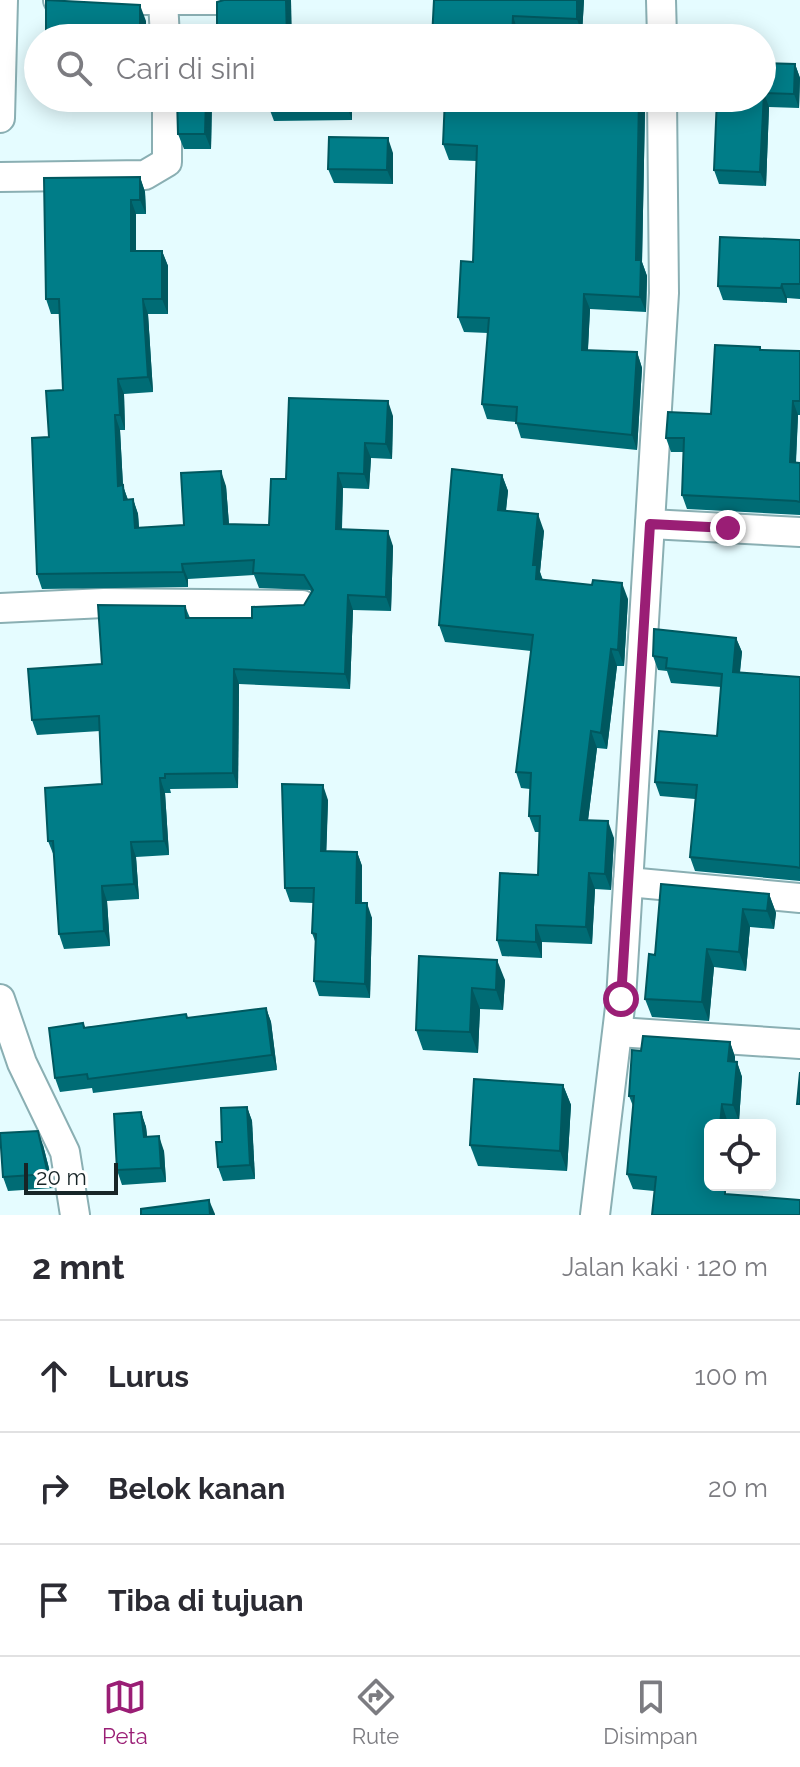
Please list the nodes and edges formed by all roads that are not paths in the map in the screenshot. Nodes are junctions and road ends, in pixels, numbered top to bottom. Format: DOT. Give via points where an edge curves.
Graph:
graph roads {
  1 [pos="3,0"];
  2 [pos="58,0"];
  3 [pos="227,0"];
  4 [pos="661,0"];
  5 [pos="163,1"];
  6 [pos="164,24"];
  7 [pos="662,24"];
  8 [pos="167,112"];
  9 [pos="662,112"];
  10 [pos="0,118"];
  11 [pos="0,177"];
  12 [pos="650,524"];
  13 [pos="800,532"];
  14 [pos="302,605"];
  15 [pos="0,608"];
  16 [pos="628,882"];
  17 [pos="800,898"];
  18 [pos="0,999"];
  19 [pos="618,1032"];
  20 [pos="800,1044"];
  21 [pos="75,1215"];
  22 [pos="595,1215"];
  1 -- 10 [label="street"];
  2 -- 5 [label="street"];
  3 -- 5 [label="street"];
  4 -- 7 [label="street"];
  5 -- 6 [label="street"];
  8 -- 11 [label="street" via="167,162 145,175"];
  9 -- 12 [label="street" via="664,293"];
  12 -- 13 [label="street"];
  12 -- 16 [label="street"];
  14 -- 15 [label="street"];
  16 -- 17 [label="street"];
  16 -- 19 [label="street"];
  18 -- 21 [label="street" via="22,1063 65,1152"];
  19 -- 20 [label="street"];
  19 -- 22 [label="street"];
}
